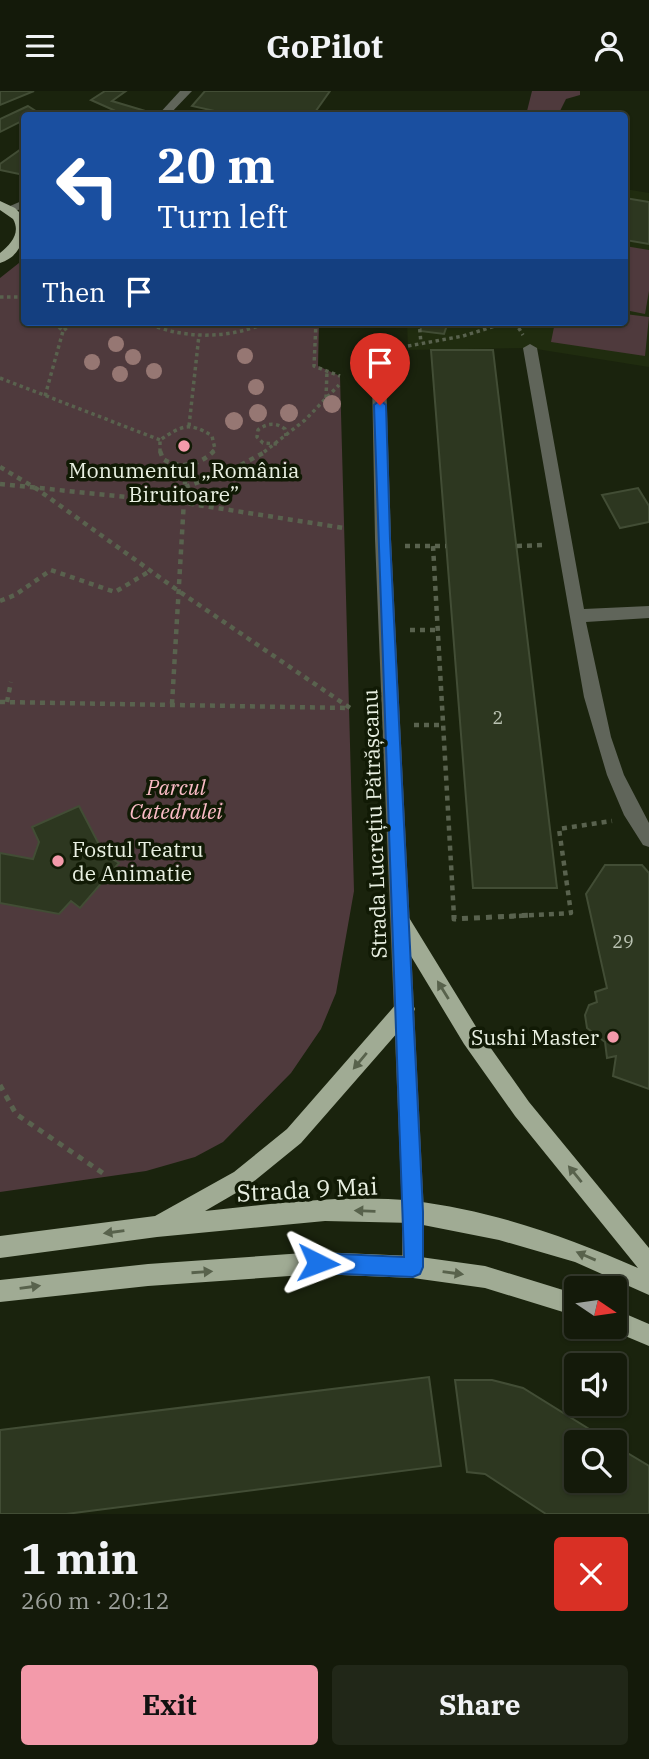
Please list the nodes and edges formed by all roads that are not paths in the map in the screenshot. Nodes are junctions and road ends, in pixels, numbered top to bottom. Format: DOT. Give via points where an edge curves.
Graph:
graph roads {
  1 [pos="186,91"];
  2 [pos="166,112"];
  3 [pos="4,207"];
  4 [pos="21,221"];
  5 [pos="21,241"];
  6 [pos="0,260"];
  7 [pos="530,348"];
  8 [pos="379,378"];
  9 [pos="649,613"];
  10 [pos="578,616"];
  11 [pos="649,839"];
  12 [pos="401,922"];
  13 [pos="405,1009"];
  14 [pos="413,1212"];
  15 [pos="157,1226"];
  16 [pos="0,1247"];
  17 [pos="649,1265"];
  18 [pos="413,1267"];
  19 [pos="649,1283"];
  20 [pos="0,1291"];
  21 [pos="564,1301"];
  22 [pos="627,1326"];
  23 [pos="649,1335"];
  1 -- 2 [label="street"];
  3 -- 4 [label="main road"];
  5 -- 6 [label="main road"];
  7 -- 10 [label="street"];
  8 -- 12 [label="street, Strada Lucrețiu Pătrășcanu"];
  9 -- 10 [label="street"];
  10 -- 11 [label="street" via="606,744 634,818"];
  12 -- 13 [label="street, Strada Lucrețiu Pătrășcanu"];
  17 -- 12 [label="main road, one-way" via="522,1109 471,1037"];
  13 -- 14 [label="street, Strada Lucrețiu Pătrășcanu"];
  13 -- 15 [label="main road, one-way" via="294,1136 240,1179"];
  14 -- 15 [label="main road, Strada 9 Mai, one-way" via="326,1210"];
  14 -- 18 [label="street, Strada Lucrețiu Pătrășcanu"];
  19 -- 14 [label="main road, Strada 9 Mai, one-way" via="576,1252 499,1229"];
  15 -- 16 [label="main road, Strada 9 Mai, one-way"];
  20 -- 18 [label="main road, one-way" via="318,1263"];
  18 -- 21 [label="main road, one-way" via="485,1277"];
  22 -- 23 [label="main road"];
}
